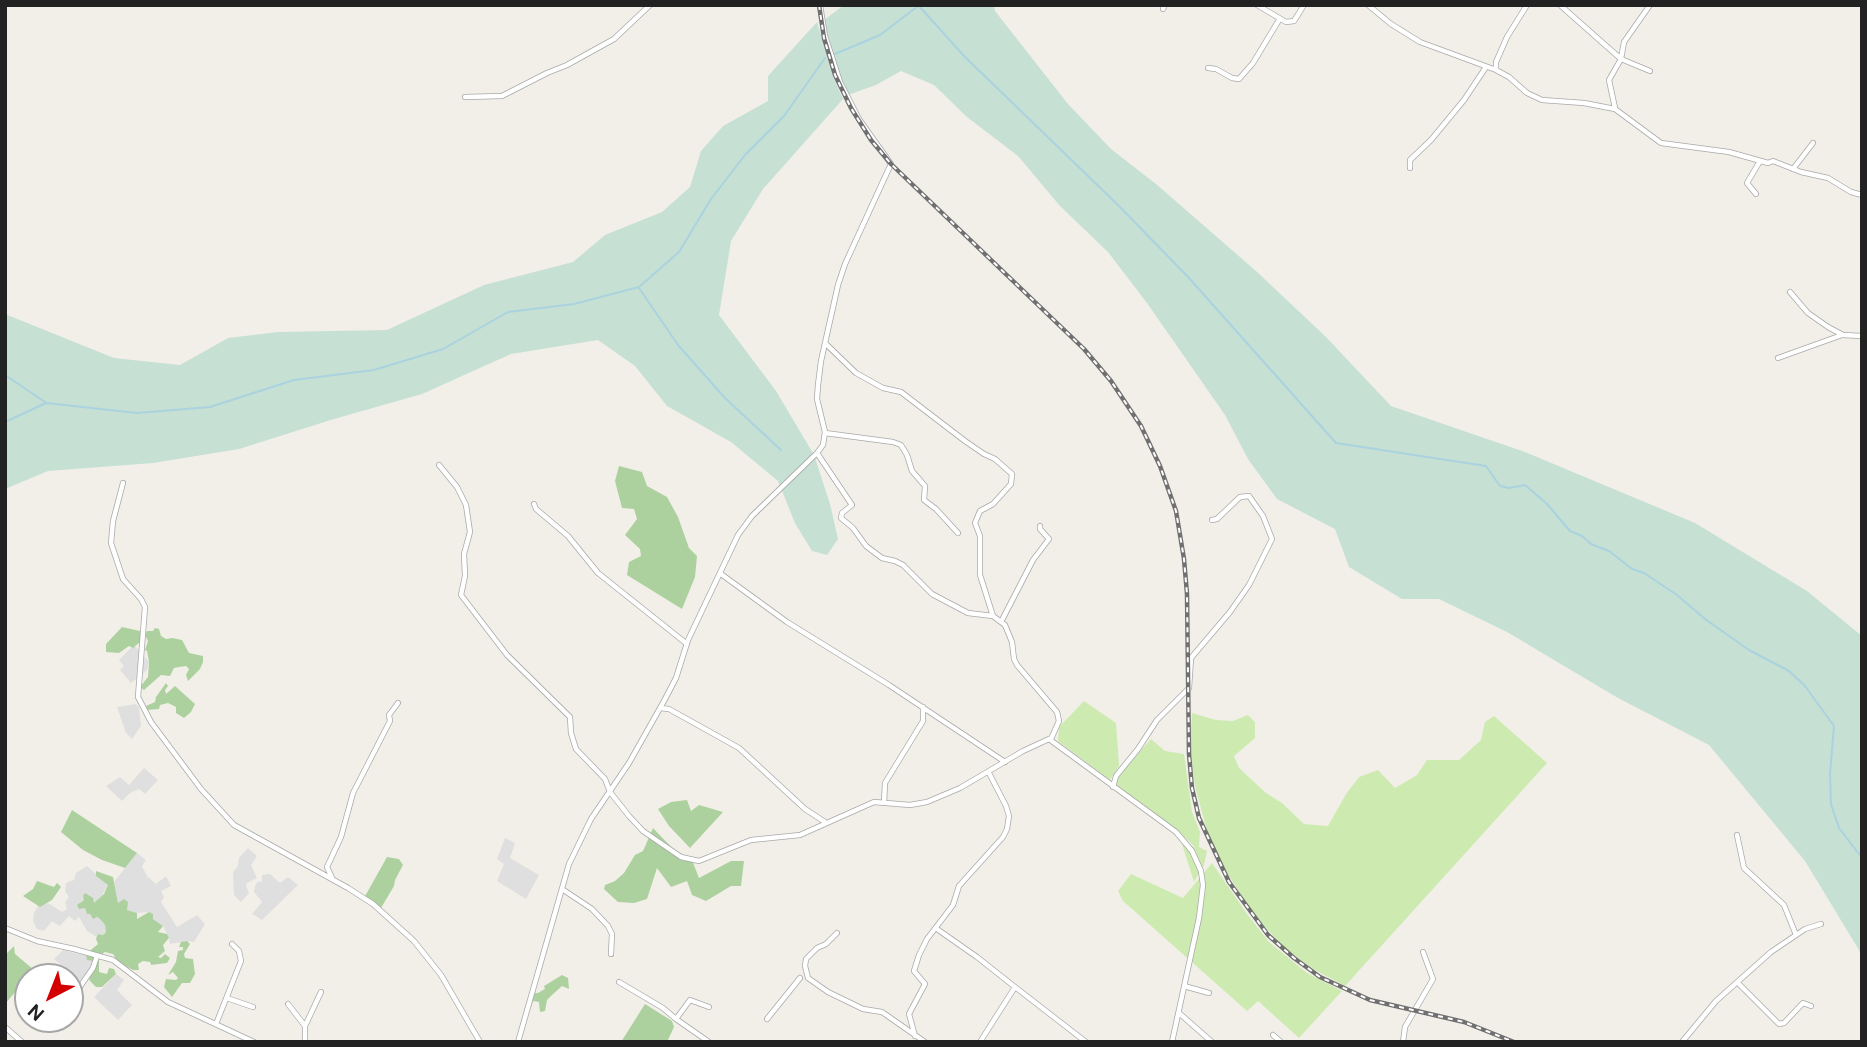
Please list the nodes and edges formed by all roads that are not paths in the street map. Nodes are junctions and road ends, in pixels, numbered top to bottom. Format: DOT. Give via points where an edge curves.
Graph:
graph roads {
  1 [pos="650,5"];
  2 [pos="820,5"];
  3 [pos="1257,5"];
  4 [pos="1304,5"];
  5 [pos="1368,5"];
  6 [pos="1560,5"];
  7 [pos="1650,5"];
  8 [pos="1525,6"];
  9 [pos="1279,20"];
  10 [pos="1621,59"];
  11 [pos="1486,67"];
  12 [pos="1208,68"];
  13 [pos="1496,70"];
  14 [pos="1650,71"];
  15 [pos="465,97"];
  16 [pos="1615,109"];
  17 [pos="1813,143"];
  18 [pos="1760,161"];
  19 [pos="1410,168"];
  20 [pos="1793,169"];
  21 [pos="1756,194"];
  22 [pos="1862,195"];
  23 [pos="1790,292"];
  24 [pos="1843,335"];
  25 [pos="1862,336"];
  26 [pos="826,344"];
  27 [pos="1778,358"];
  28 [pos="825,433"];
  29 [pos="817,453"];
  30 [pos="439,465"];
  31 [pos="123,483"];
  32 [pos="534,504"];
  33 [pos="1212,520"];
  34 [pos="1040,526"];
  35 [pos="958,533"];
  36 [pos="721,574"];
  37 [pos="993,616"];
  38 [pos="1001,622"];
  39 [pos="687,644"];
  40 [pos="398,703"];
  41 [pos="923,707"];
  42 [pos="660,708"];
  43 [pos="1051,739"];
  44 [pos="1005,762"];
  45 [pos="989,773"];
  46 [pos="1113,787"];
  47 [pos="610,792"];
  48 [pos="884,803"];
  49 [pos="826,822"];
  50 [pos="1737,835"];
  51 [pos="333,879"];
  52 [pos="562,889"];
  53 [pos="1821,924"];
  54 [pos="5,928"];
  55 [pos="937,929"];
  56 [pos="837,933"];
  57 [pos="1796,935"];
  58 [pos="232,944"];
  59 [pos="1423,952"];
  60 [pos="611,954"];
  61 [pos="97,956"];
  62 [pos="800,978"];
  63 [pos="84,981"];
  64 [pos="620,982"];
  65 [pos="1738,983"];
  66 [pos="1184,986"];
  67 [pos="1015,987"];
  68 [pos="321,992"];
  69 [pos="1209,992"];
  70 [pos="227,998"];
  71 [pos="288,1004"];
  72 [pos="1811,1006"];
  73 [pos="253,1007"];
  74 [pos="709,1007"];
  75 [pos="1179,1012"];
  76 [pos="676,1018"];
  77 [pos="767,1019"];
  78 [pos="216,1024"];
  79 [pos="5,1027"];
  80 [pos="305,1027"];
  81 [pos="1273,1035"];
  82 [pos="915,1036"];
  83 [pos="22,1042"];
  84 [pos="254,1042"];
  85 [pos="305,1042"];
  86 [pos="480,1042"];
  87 [pos="517,1042"];
  88 [pos="709,1042"];
  89 [pos="925,1042"];
  90 [pos="980,1042"];
  91 [pos="1086,1042"];
  92 [pos="1172,1042"];
  93 [pos="1212,1042"];
  94 [pos="1280,1042"];
  95 [pos="1403,1042"];
  96 [pos="1682,1042"];
  1 -- 15 [label="street" via="614,38 568,65 502,96"];
  2 -- 26 [label="street" via="840,82 854,112 891,164 845,264"];
  3 -- 9 [label="street"];
  4 -- 9 [label="street" via="1294,21"];
  5 -- 11 [label="street" via="1420,42"];
  6 -- 10 [label="street"];
  7 -- 10 [label="street" via="1625,42"];
  8 -- 13 [label="street" via="1496,61"];
  9 -- 12 [label="street" via="1239,79"];
  10 -- 14 [label="street"];
  10 -- 16 [label="street" via="1609,80"];
  11 -- 13 [label="street"];
  11 -- 19 [label="street" via="1464,100 1410,160"];
  13 -- 16 [label="street" via="1542,100"];
  16 -- 18 [label="street" via="1661,143"];
  17 -- 20 [label="street"];
  18 -- 20 [label="street"];
  18 -- 21 [label="street" via="1747,183"];
  20 -- 22 [label="street" via="1828,178"];
  23 -- 24 [label="street" via="1808,313"];
  24 -- 25 [label="street"];
  24 -- 27 [label="street"];
  26 -- 28 [label="street" via="817,399"];
  26 -- 37 [label="street" via="856,373 901,392 1012,474 1011,484 980,511 975,523 980,536 980,575"];
  28 -- 29 [label="street"];
  28 -- 35 [label="street" via="901,445 910,469 925,486 924,500"];
  29 -- 36 [label="street" via="752,516"];
  29 -- 37 [label="street" via="852,505 841,518 873,552 899,562 927,591 956,607 978,616"];
  30 -- 47 [label="street" via="466,505 470,532 461,595 507,655 570,717 576,749 605,779"];
  31 -- 51 [label="street" via="111,543 123,579 145,607 138,689 141,707 227,819"];
  32 -- 39 [label="street" via="598,573"];
  33 -- 46 [label="street" via="1240,497 1249,496 1272,539 1249,585 1191,658 1189,688 1157,720"];
  34 -- 38 [label="street" via="1049,540 1033,559"];
  36 -- 39 [label="street"];
  36 -- 41 [label="street" via="787,622"];
  37 -- 38 [label="street"];
  38 -- 43 [label="street" via="1010,635 1015,662 1057,712 1059,721"];
  39 -- 42 [label="street"];
  40 -- 51 [label="street" via="353,793 327,866"];
  41 -- 44 [label="street"];
  41 -- 48 [label="street" via="923,721 885,783"];
  42 -- 47 [label="street"];
  42 -- 49 [label="street" via="739,748 805,809"];
  43 -- 44 [label="street"];
  43 -- 46 [label="street"];
  44 -- 45 [label="street"];
  45 -- 48 [label="street" via="920,804"];
  45 -- 55 [label="street" via="1009,816 1006,833 959,886 956,901"];
  46 -- 66 [label="street" via="1180,836 1201,871 1202,899"];
  47 -- 49 [label="street" via="643,831 671,851 696,861 751,840 800,835"];
  47 -- 52 [label="street" via="590,819"];
  48 -- 49 [label="street" via="864,805"];
  50 -- 57 [label="street" via="1744,868 1784,905"];
  51 -- 86 [label="street" via="373,904 414,941 441,975"];
  52 -- 60 [label="street" via="608,926"];
  52 -- 87 [label="street"];
  53 -- 57 [label="street"];
  54 -- 61 [label="street"];
  55 -- 67 [label="street"];
  55 -- 82 [label="street" via="923,946 914,969 925,984 909,1014"];
  56 -- 82 [label="street" via="806,959 806,976 857,1007 882,1012"];
  57 -- 65 [label="street"];
  58 -- 70 [label="street" via="241,961"];
  59 -- 95 [label="street" via="1433,979 1405,1027"];
  61 -- 63 [label="street"];
  61 -- 78 [label="street" via="116,961 175,1006"];
  62 -- 77 [label="street"];
  64 -- 76 [label="street"];
  65 -- 72 [label="street" via="1779,1024 1803,1003"];
  65 -- 96 [label="street" via="1716,1001"];
  66 -- 69 [label="street"];
  66 -- 75 [label="street"];
  67 -- 90 [label="street"];
  67 -- 91 [label="street"];
  68 -- 80 [label="street"];
  70 -- 73 [label="street"];
  70 -- 78 [label="street"];
  71 -- 80 [label="street"];
  74 -- 76 [label="street" via="690,1000"];
  75 -- 92 [label="street"];
  75 -- 93 [label="street"];
  76 -- 88 [label="street"];
  78 -- 84 [label="street"];
  79 -- 83 [label="street"];
  80 -- 85 [label="street"];
  81 -- 94 [label="street"];
  82 -- 89 [label="street"];
}
